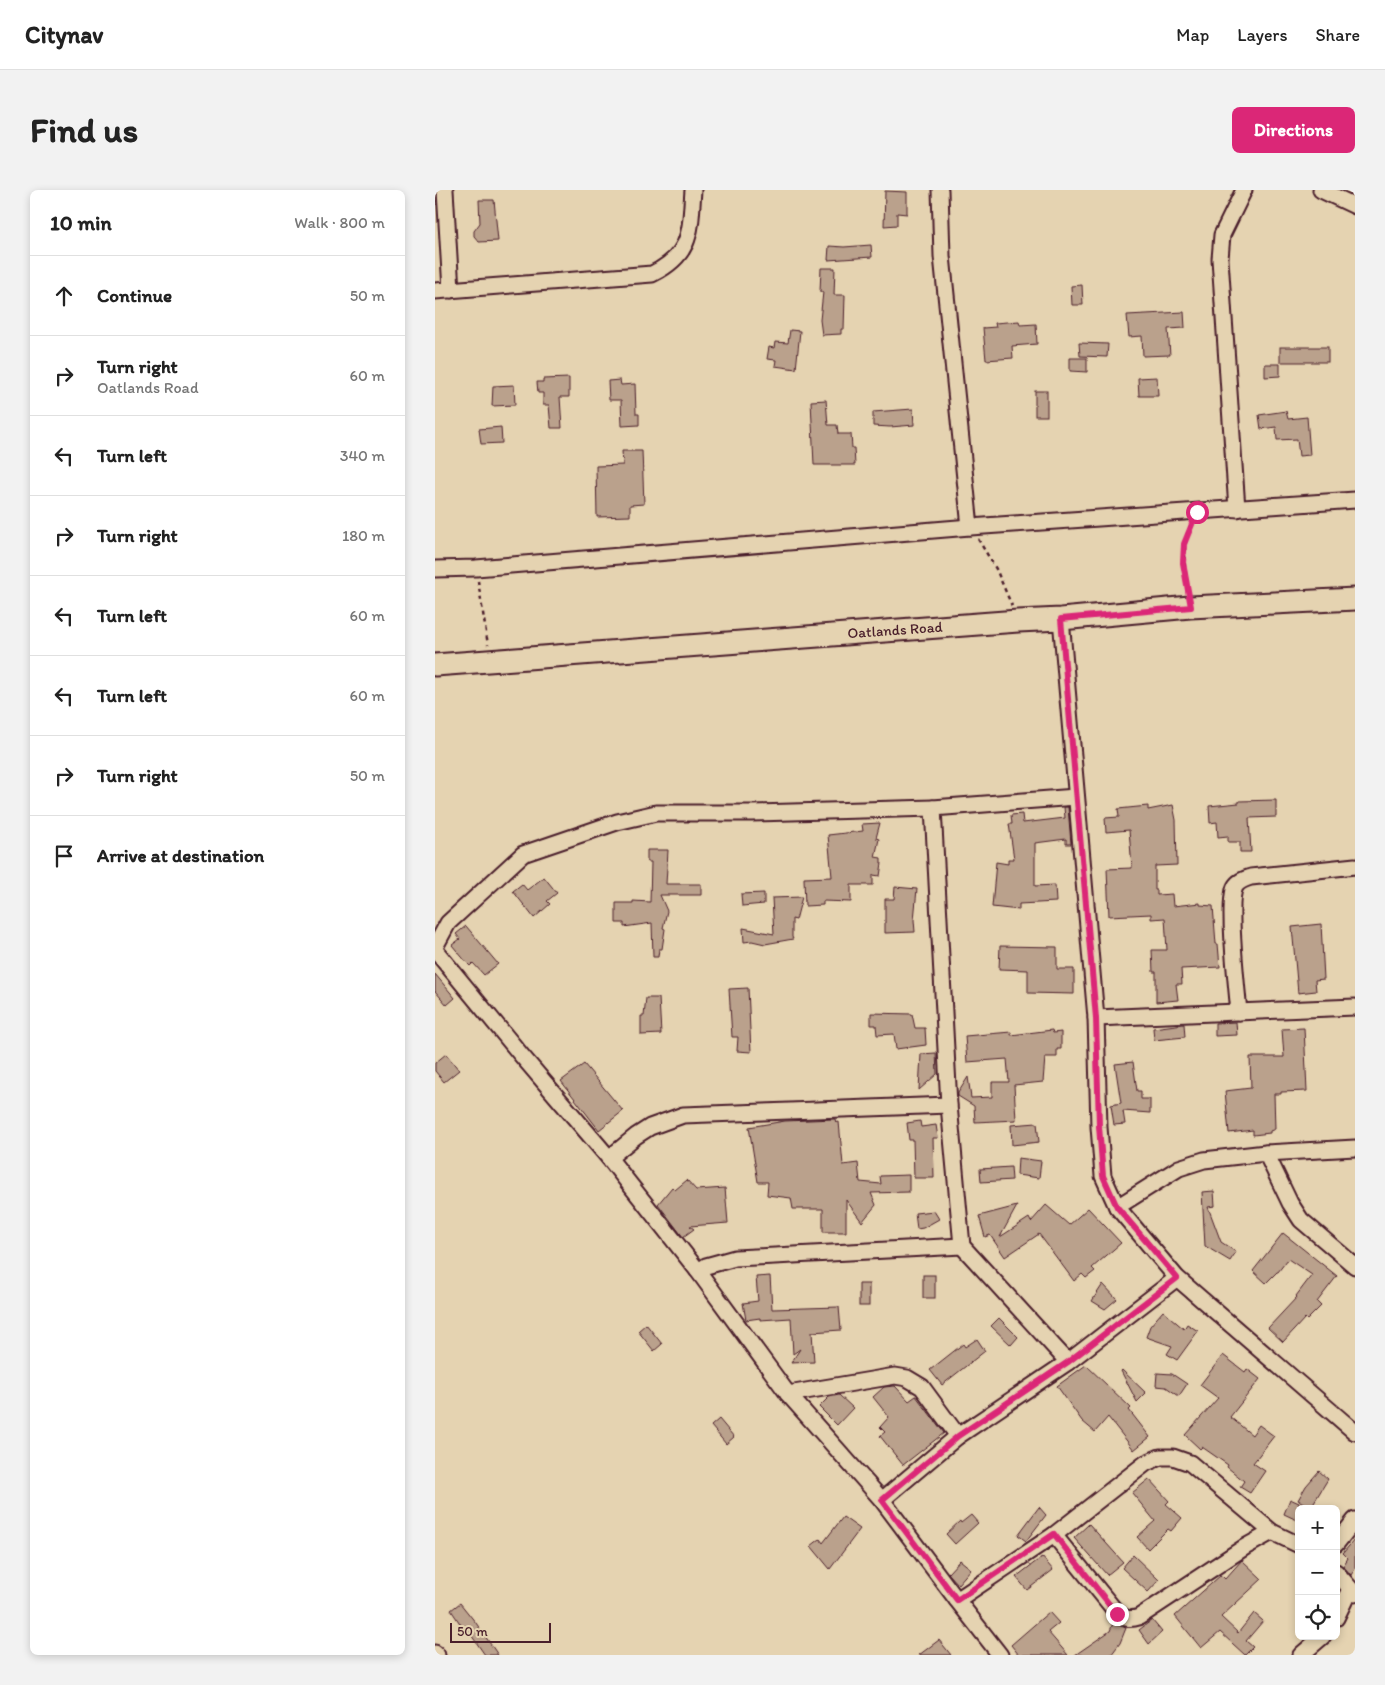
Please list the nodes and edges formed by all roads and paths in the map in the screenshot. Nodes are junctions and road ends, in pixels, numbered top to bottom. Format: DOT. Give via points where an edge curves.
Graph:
graph roads {
  1 [pos="445,190"];
  2 [pos="693,190"];
  3 [pos="940,190"];
  4 [pos="1244,190"];
  5 [pos="1321,190"];
  6 [pos="1355,206"];
  7 [pos="451,290"];
  8 [pos="435,291"];
  9 [pos="1355,500"];
  10 [pos="1237,509"];
  11 [pos="1197,512"];
  12 [pos="970,527"];
  13 [pos="475,568"];
  14 [pos="435,569"];
  15 [pos="1355,599"];
  16 [pos="1191,607"];
  17 [pos="1061,619"];
  18 [pos="1018,621"];
  19 [pos="491,661"];
  20 [pos="435,665"];
  21 [pos="1076,797"];
  22 [pos="933,808"];
  23 [pos="1355,866"];
  24 [pos="435,948"];
  25 [pos="1355,1007"];
  26 [pos="1239,1012"];
  27 [pos="1096,1018"];
  28 [pos="949,1105"];
  29 [pos="1355,1148"];
  30 [pos="1266,1153"];
  31 [pos="609,1158"];
  32 [pos="1117,1207"];
  33 [pos="962,1246"];
  34 [pos="1355,1266"];
  35 [pos="698,1271"];
  36 [pos="1177,1278"];
  37 [pos="1068,1362"];
  38 [pos="788,1394"];
  39 [pos="1355,1432"];
  40 [pos="958,1436"];
  41 [pos="882,1500"];
  42 [pos="1355,1520"];
  43 [pos="1272,1532"];
  44 [pos="1054,1534"];
  45 [pos="1340,1539"];
  46 [pos="1295,1543"];
  47 [pos="1340,1577"];
  48 [pos="1352,1592"];
  49 [pos="957,1600"];
  50 [pos="1340,1612"];
  51 [pos="1318,1640"];
  52 [pos="1000,1655"];
  53 [pos="1301,1655"];
  1 -- 7 [label="street"];
  2 -- 7 [label="street" via="689,236 679,256 652,274"];
  3 -- 12 [label="street" via="942,256"];
  4 -- 10 [label="street" via="1222,235 1220,259"];
  5 -- 6 [label="street"];
  7 -- 8 [label="street"];
  9 -- 10 [label="street"];
  10 -- 11 [label="street"];
  11 -- 12 [label="street"];
  11 -- 16 [label="path" via="1184,544 1183,563"];
  12 -- 13 [label="street"];
  12 -- 18 [label="path" via="997,569"];
  13 -- 14 [label="street"];
  13 -- 19 [label="path"];
  15 -- 16 [label="street, Oatlands Road"];
  16 -- 17 [label="street, Oatlands Road"];
  17 -- 18 [label="street, Oatlands Road"];
  17 -- 21 [label="street"];
  18 -- 19 [label="street, Oatlands Road"];
  19 -- 20 [label="street, Oatlands Road"];
  21 -- 22 [label="street"];
  21 -- 27 [label="street"];
  22 -- 24 [label="street" via="656,813 617,822 523,854 448,923"];
  22 -- 28 [label="street"];
  23 -- 26 [label="street" via="1251,876 1241,880 1235,888 1232,906"];
  24 -- 31 [label="street" via="521,1056"];
  25 -- 26 [label="street"];
  26 -- 27 [label="street"];
  27 -- 32 [label="street" via="1103,1176"];
  28 -- 31 [label="street" via="683,1115 650,1127"];
  28 -- 33 [label="street"];
  29 -- 30 [label="street"];
  30 -- 32 [label="street" via="1204,1160 1179,1168"];
  30 -- 34 [label="street" via="1301,1220"];
  31 -- 35 [label="street"];
  32 -- 36 [label="street"];
  33 -- 35 [label="street" via="735,1258"];
  33 -- 37 [label="street"];
  35 -- 38 [label="street"];
  36 -- 37 [label="street"];
  36 -- 39 [label="street"];
  37 -- 40 [label="street"];
  38 -- 40 [label="street" via="895,1376 907,1378 922,1386"];
  38 -- 41 [label="street"];
  40 -- 41 [label="street"];
  41 -- 49 [label="street"];
  42 -- 45 [label="street"];
  43 -- 44 [label="street" via="1190,1464 1173,1457 1159,1457 1146,1463"];
  43 -- 44 [label="street" via="1131,1619 1117,1614"];
  43 -- 46 [label="street"];
  44 -- 49 [label="street"];
  47 -- 48 [label="street"];
  48 -- 50 [label="street"];
  49 -- 52 [label="street"];
  51 -- 53 [label="street"];
}
